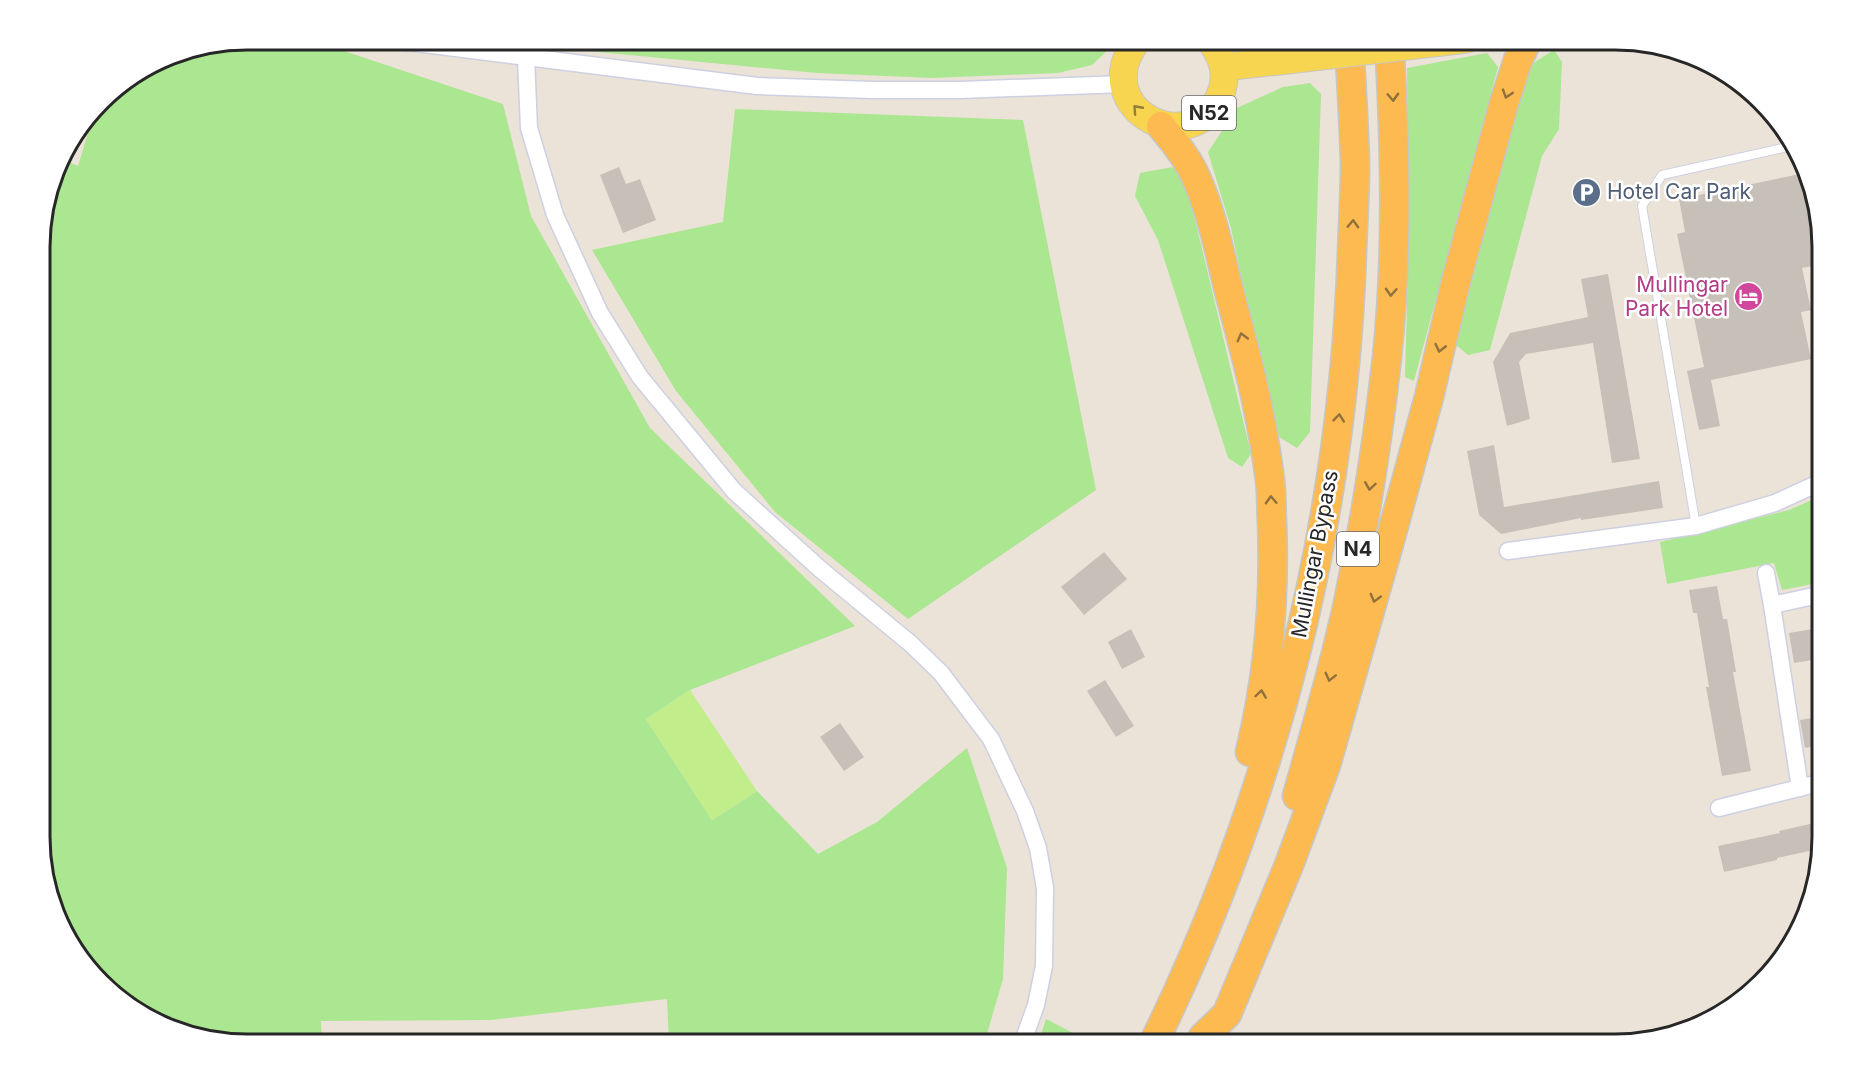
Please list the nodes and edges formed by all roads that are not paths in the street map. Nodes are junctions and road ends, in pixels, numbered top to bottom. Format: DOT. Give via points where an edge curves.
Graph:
graph roads {
  1 [pos="466,50"];
  2 [pos="1130,50"];
  3 [pos="1217,50"];
  4 [pos="1349,50"];
  5 [pos="1375,50"];
  6 [pos="1390,50"];
  7 [pos="1523,50"];
  8 [pos="526,58"];
  9 [pos="1224,67"];
  10 [pos="1123,84"];
  11 [pos="1161,126"];
  12 [pos="1786,147"];
  13 [pos="1812,486"];
  14 [pos="1696,526"];
  15 [pos="1508,551"];
  16 [pos="1766,573"];
  17 [pos="1812,596"];
  18 [pos="1772,605"];
  19 [pos="1812,785"];
  20 [pos="1800,788"];
  21 [pos="1719,808"];
  22 [pos="1176,998"];
  23 [pos="1026,1033"];
  24 [pos="1159,1033"];
  25 [pos="1204,1033"];
  26 [pos="1208,1033"];
  1 -- 8 [label="street"];
  2 -- 10 [label="main road" via="1123,66"];
  3 -- 9 [label="main road, N52"];
  22 -- 4 [label="highway, Mullingar Bypass / N4, one-way" via="1245,826 1286,692 1316,566 1336,445 1350,313 1355,165"];
  5 -- 9 [label="main road, N52, bridge"];
  6 -- 25 [label="highway, Mullingar Bypass / N4, one-way" via="1394,128 1393,255 1387,355 1369,493 1326,695 1291,814 1254,916"];
  7 -- 26 [label="highway, N4, one-way" via="1504,103 1429,397 1326,765 1227,1014"];
  8 -- 10 [label="street" via="757,86 938,90"];
  8 -- 23 [label="street" via="530,128 555,215 600,313 640,377 734,491 911,644 940,673 991,739 1025,811 1038,848 1045,888 1044,966"];
  9 -- 11 [label="main road, N52" via="1219,100 1209,113 1194,123"];
  11 -- 10 [label="main road, N52, one-way" via="1135,110"];
  22 -- 11 [label="highway, N4, one-way" via="1205,891 1240,794 1256,727 1272,596 1272,541 1270,475 1256,394 1228,288 1198,182"];
  12 -- 14 [label="lane" via="1662,175 1642,206"];
  13 -- 14 [label="street" via="1775,503"];
  14 -- 15 [label="street"];
  16 -- 18 [label="street"];
  17 -- 18 [label="street"];
  18 -- 20 [label="street"];
  19 -- 20 [label="street"];
  20 -- 21 [label="street"];
  22 -- 24 [label="highway, Mullingar Bypass / N4"];
}
